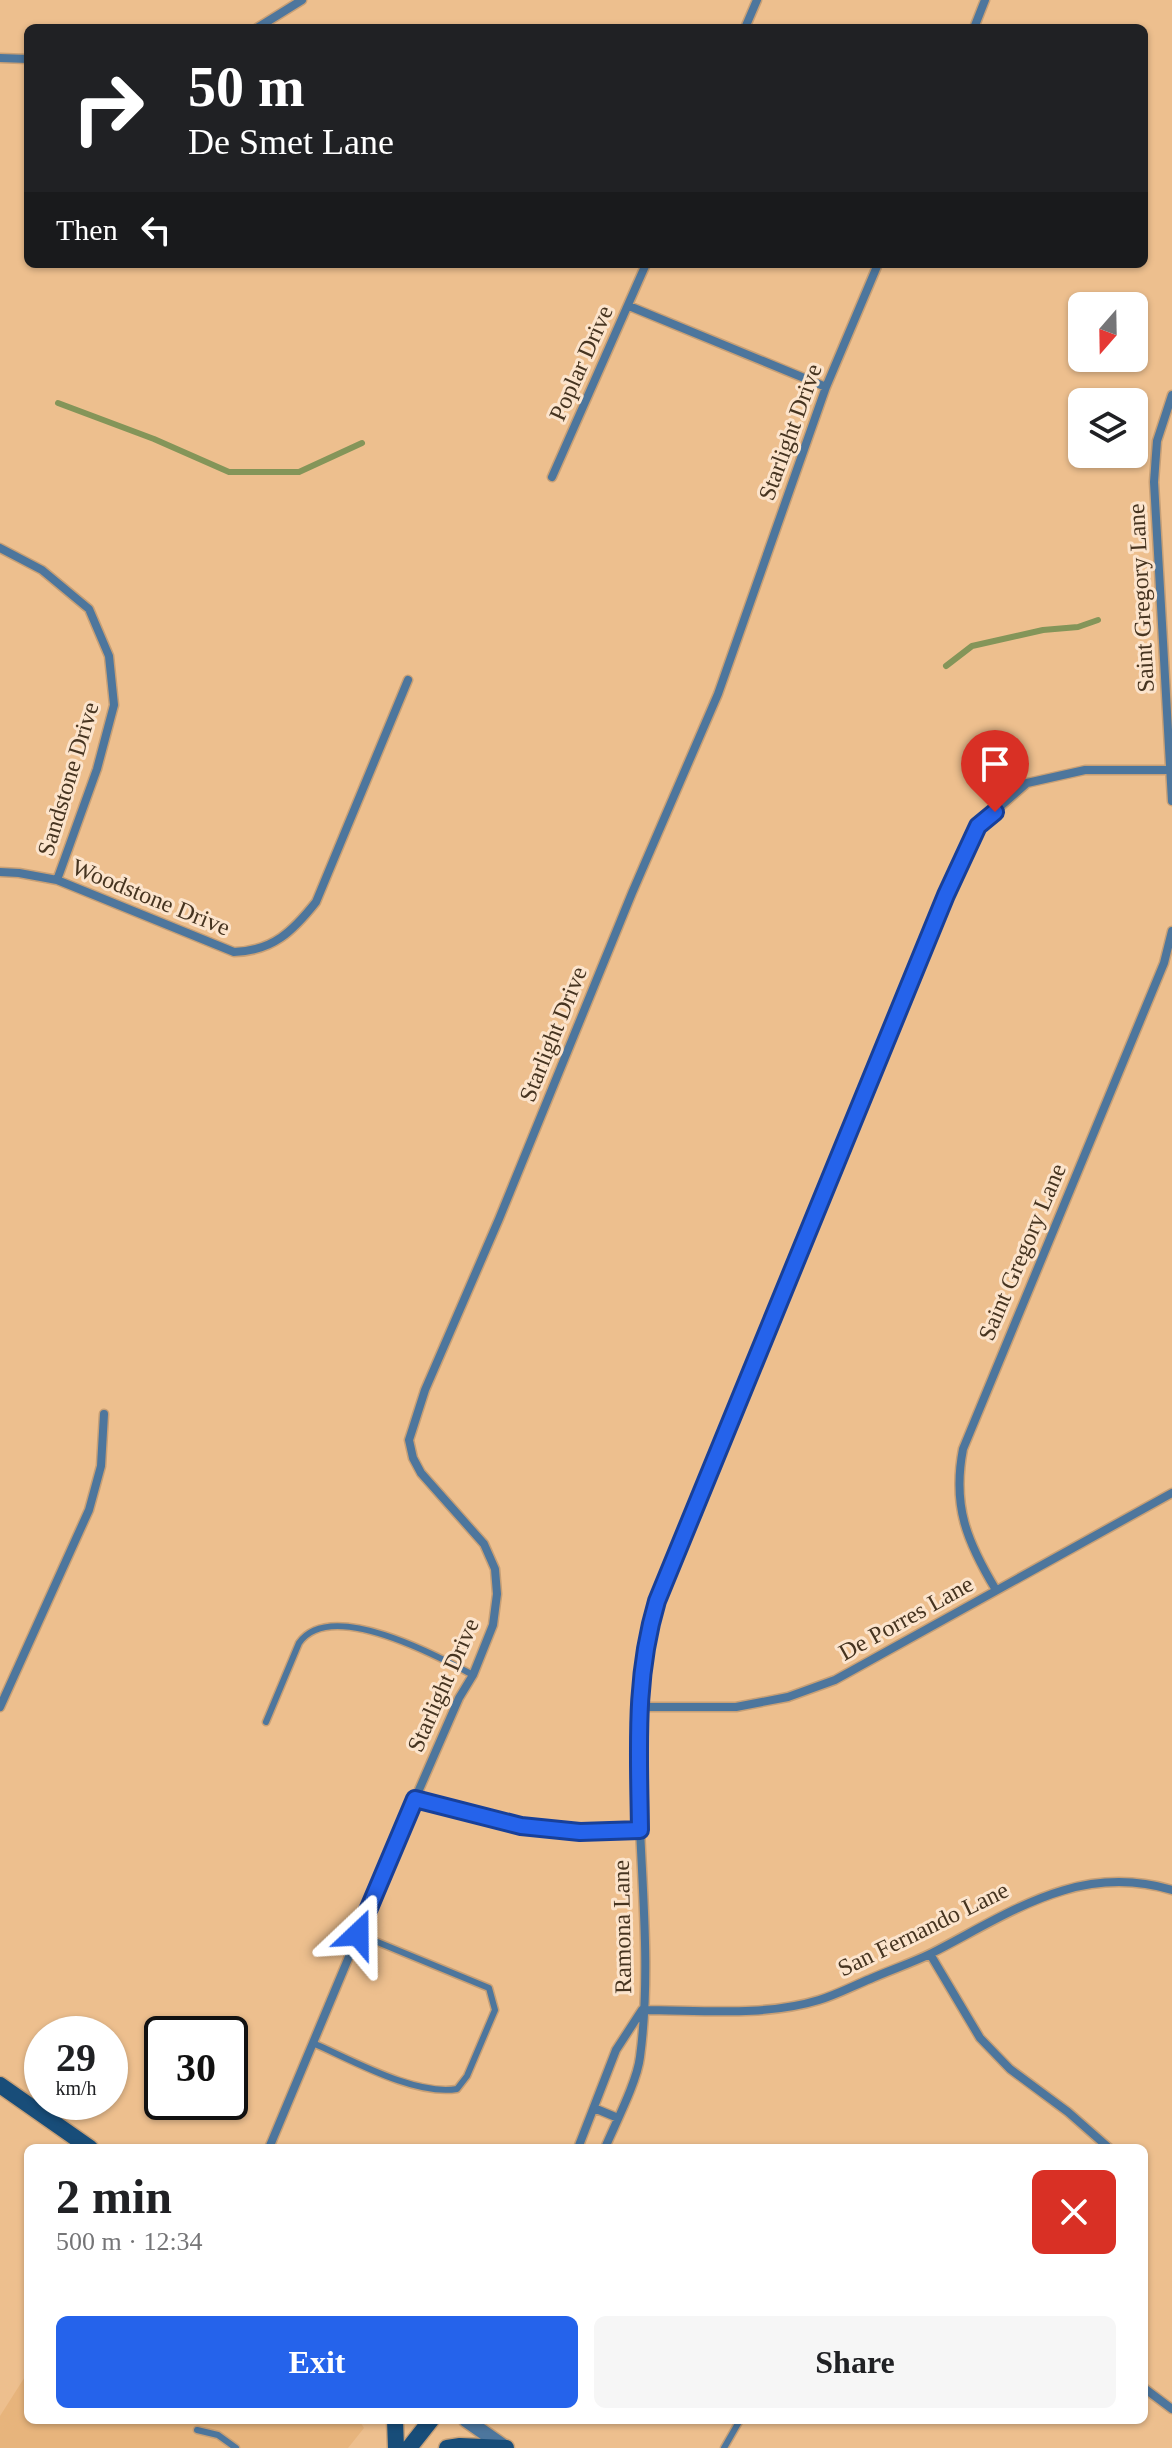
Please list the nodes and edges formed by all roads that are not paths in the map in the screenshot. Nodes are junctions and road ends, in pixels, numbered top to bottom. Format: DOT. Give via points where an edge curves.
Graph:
graph roads {
  1 [pos="302,0"];
  2 [pos="757,0"];
  3 [pos="985,0"];
  4 [pos="263,24"];
  5 [pos="747,24"];
  6 [pos="976,24"];
  7 [pos="0,58"];
  8 [pos="24,59"];
  9 [pos="644,268"];
  10 [pos="876,268"];
  11 [pos="629,306"];
  12 [pos="826,387"];
  13 [pos="1172,395"];
  14 [pos="552,477"];
  15 [pos="0,548"];
  16 [pos="408,680"];
  17 [pos="1172,770"];
  18 [pos="1172,801"];
  19 [pos="0,872"];
  20 [pos="57,880"];
  21 [pos="1172,931"];
  22 [pos="104,1414"];
  23 [pos="1172,1493"];
  24 [pos="996,1590"];
  25 [pos="473,1675"];
  26 [pos="0,1707"];
  27 [pos="638,1707"];
  28 [pos="266,1722"];
  29 [pos="415,1799"];
  30 [pos="640,1830"];
  31 [pos="1172,1890"];
  32 [pos="358,1934"];
  33 [pos="930,1954"];
  34 [pos="643,2010"];
  35 [pos="313,2043"];
  36 [pos="0,2085"];
  37 [pos="594,2108"];
  38 [pos="618,2118"];
  39 [pos="84,2144"];
  40 [pos="271,2144"];
  41 [pos="580,2144"];
  42 [pos="607,2144"];
  43 [pos="1104,2144"];
  44 [pos="1148,2391"];
  45 [pos="1172,2409"];
  46 [pos="395,2424"];
  47 [pos="428,2424"];
  48 [pos="472,2424"];
  49 [pos="738,2424"];
  50 [pos="197,2430"];
  51 [pos="236,2448"];
  52 [pos="396,2448"];
  53 [pos="409,2448"];
  54 [pos="447,2448"];
  55 [pos="506,2448"];
  56 [pos="724,2448"];
  1 -- 4 [label="street"];
  2 -- 5 [label="street"];
  3 -- 6 [label="street"];
  7 -- 8 [label="street"];
  9 -- 11 [label="street, Poplar Drive"];
  10 -- 12 [label="street, Starlight Drive"];
  11 -- 12 [label="street"];
  11 -- 14 [label="street, Poplar Drive"];
  12 -- 25 [label="street, Starlight Drive" via="718,694 425,1390 409,1440 421,1473 484,1544 495,1569 493,1625"];
  13 -- 17 [label="street, Saint Gregory Lane" via="1157,441 1154,482"];
  15 -- 20 [label="street, Sandstone Drive" via="42,570 89,609 109,656 114,705"];
  16 -- 20 [label="street, Woodstone Drive" via="316,902 296,927 271,944 234,952"];
  17 -- 18 [label="street, Saint Gregory Lane"];
  17 -- 27 [label="street, Ramona Lane" via="1085,770 1027,783 978,826 657,1601"];
  19 -- 20 [label="street, Woodstone Drive"];
  21 -- 24 [label="street, Saint Gregory Lane" via="1164,963 963,1449 958,1476 962,1520"];
  22 -- 26 [label="street" via="101,1466 89,1510"];
  23 -- 24 [label="street, De Porres Lane"];
  24 -- 27 [label="street, De Porres Lane" via="835,1680 788,1697 736,1707"];
  25 -- 28 [label="lane" via="416,1645 355,1628 314,1629 299,1643"];
  25 -- 29 [label="street, Starlight Drive"];
  27 -- 30 [label="street, Ramona Lane"];
  29 -- 30 [label="street" via="521,1826 580,1832"];
  29 -- 32 [label="street, Starlight Drive"];
  30 -- 34 [label="street, Ramona Lane" via="647,1951"];
  31 -- 33 [label="street, San Fernando Lane" via="1152,1884 1097,1883 1060,1891 1025,1903"];
  32 -- 35 [label="street, Starlight Drive"];
  32 -- 35 [label="lane" via="489,1988 495,2010 457,2089 442,2091 398,2079"];
  33 -- 34 [label="street, San Fernando Lane" via="818,2000 777,2008"];
  33 -- 43 [label="street" via="980,2038 1010,2069"];
  34 -- 37 [label="street, Ramona Lane" via="616,2050"];
  34 -- 38 [label="street, Ramona Lane" via="640,2060"];
  35 -- 40 [label="street, Starlight Drive"];
  36 -- 39 [label="main road"];
  37 -- 38 [label="street"];
  37 -- 41 [label="street, Ramona Lane"];
  38 -- 42 [label="street, Ramona Lane"];
  44 -- 45 [label="street"];
  46 -- 52 [label="main road"];
  47 -- 53 [label="main road"];
  48 -- 55 [label="street"];
  49 -- 56 [label="lane"];
  50 -- 51 [label="lane" via="218,2435"];
  54 -- 55 [label="main road"];
}
